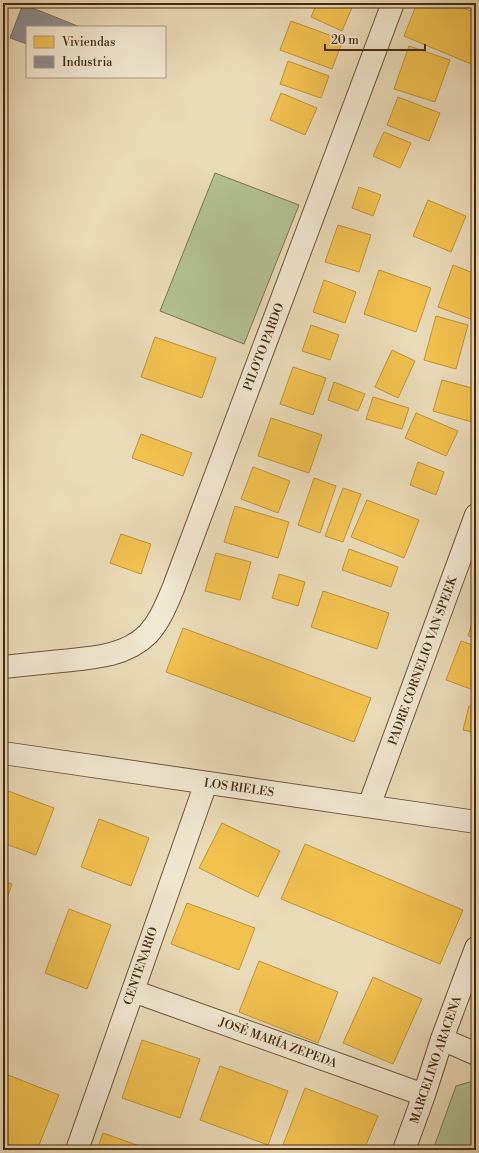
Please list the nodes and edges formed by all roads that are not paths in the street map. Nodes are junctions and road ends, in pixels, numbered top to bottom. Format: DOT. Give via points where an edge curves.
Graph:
graph roads {
  1 [pos="393,3"];
  2 [pos="476,516"];
  3 [pos="3,666"];
  4 [pos="3,753"];
  5 [pos="206,783"];
  6 [pos="369,806"];
  7 [pos="476,822"];
  8 [pos="476,948"];
  9 [pos="133,991"];
  10 [pos="442,1039"];
  11 [pos="476,1054"];
  12 [pos="424,1095"];
  13 [pos="77,1150"];
  14 [pos="404,1150"];
  1 -- 3 [label="street, PILOTO PARDO" via="165,610 147,635 132,646 115,653 98,657"];
  2 -- 6 [label="street, PADRE CORNELIO VAN SPEEK"];
  4 -- 5 [label="street, LOS RIELES"];
  5 -- 6 [label="street, LOS RIELES"];
  5 -- 9 [label="street, CENTENARIO"];
  6 -- 7 [label="street, LOS RIELES"];
  8 -- 10 [label="street, MARCELINO ARACENA"];
  9 -- 12 [label="street, JOSÉ MARÍA ZEPEDA"];
  9 -- 13 [label="street, CENTENARIO"];
  10 -- 11 [label="street"];
  10 -- 12 [label="street, MARCELINO ARACENA"];
  12 -- 14 [label="street, MARCELINO ARACENA"];
}
